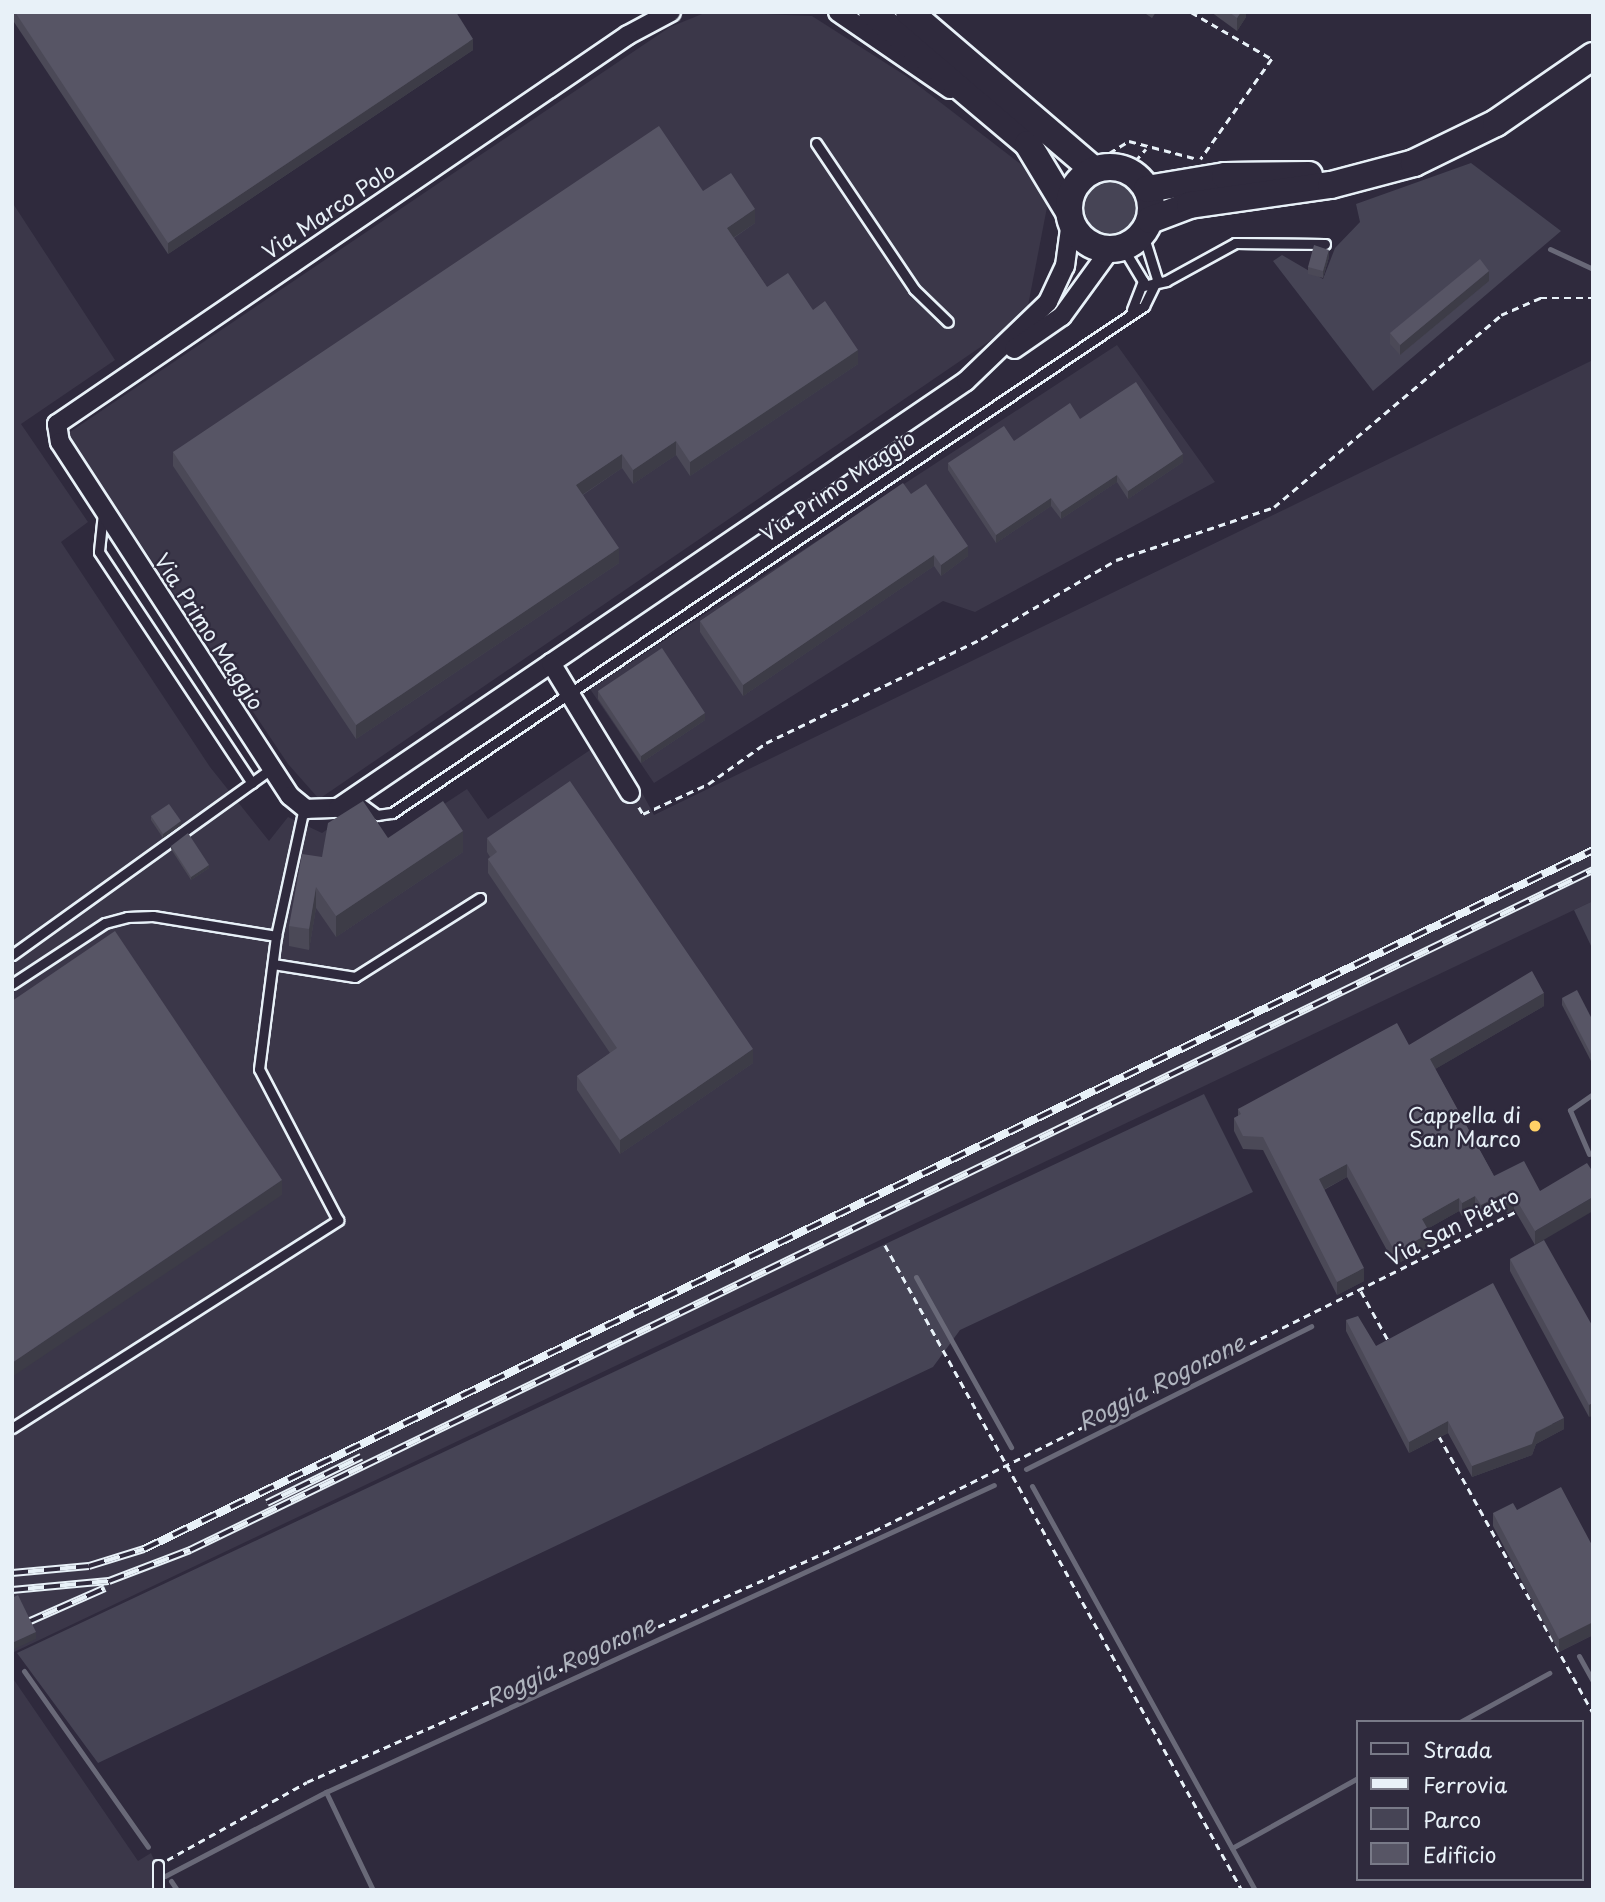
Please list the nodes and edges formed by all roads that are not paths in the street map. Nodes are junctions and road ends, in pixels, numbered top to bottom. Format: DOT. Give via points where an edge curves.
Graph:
graph roads {
  1 [pos="654,12"];
  2 [pos="671,12"];
  3 [pos="838,12"];
  4 [pos="872,12"];
  5 [pos="909,12"];
  6 [pos="628,35"];
  7 [pos="1593,56"];
  8 [pos="971,99"];
  9 [pos="1528,102"];
  10 [pos="816,143"];
  11 [pos="1094,170"];
  12 [pos="1147,189"];
  13 [pos="1070,216"];
  14 [pos="1131,238"];
  15 [pos="1325,244"];
  16 [pos="1157,284"];
  17 [pos="1143,286"];
  18 [pos="1128,315"];
  19 [pos="948,322"];
  20 [pos="992,360"];
  21 [pos="57,426"];
  22 [pos="103,508"];
  23 [pos="551,663"];
  24 [pos="571,692"];
  25 [pos="272,768"];
  26 [pos="252,783"];
  27 [pos="630,793"];
  28 [pos="356,796"];
  29 [pos="304,808"];
  30 [pos="480,898"];
  31 [pos="276,936"];
  32 [pos="12,955"];
  33 [pos="272,964"];
  34 [pos="12,984"];
  35 [pos="12,1428"];
  36 [pos="158,1865"];
  37 [pos="158,1890"];
  1 -- 6 [label="street, Via Marco Polo"];
  2 -- 6 [label="street, Via Marco Polo"];
  3 -- 8 [label="street" via="921,74"];
  4 -- 8 [label="street"];
  5 -- 11 [label="street"];
  6 -- 21 [label="street, Via Marco Polo"];
  7 -- 9 [label="street"];
  8 -- 13 [label="street" via="1033,149"];
  9 -- 12 [label="street" via="1443,144 1375,165"];
  9 -- 14 [label="street" via="1469,138 1398,168 1190,205"];
  10 -- 19 [label="lane" via="914,289"];
  11 -- 12 [label="street" via="1127,170"];
  11 -- 13 [label="street" via="1074,189"];
  12 -- 14 [label="street"];
  13 -- 14 [label="street" via="1086,242"];
  13 -- 20 [label="street, Via Primo Maggio" via="1065,266 1051,298"];
  14 -- 16 [label="lane"];
  14 -- 17 [label="lane"];
  14 -- 20 [label="street, Via Primo Maggio" via="1056,322"];
  15 -- 16 [label="lane" via="1235,243"];
  16 -- 17 [label="lane"];
  16 -- 18 [label="lane, Via Primo Maggio" via="1148,302"];
  17 -- 18 [label="lane, Via Primo Maggio"];
  18 -- 24 [label="lane, Via Primo Maggio"];
  20 -- 23 [label="street, Via Primo Maggio"];
  21 -- 22 [label="street, Via Primo Maggio" via="60,442"];
  22 -- 25 [label="street, Via Primo Maggio"];
  22 -- 26 [label="lane" via="99,552"];
  23 -- 24 [label="street"];
  23 -- 28 [label="street, Via Primo Maggio"];
  24 -- 27 [label="street"];
  24 -- 28 [label="lane, Via Primo Maggio" via="389,814 372,813"];
  25 -- 26 [label="lane"];
  25 -- 29 [label="street, Via Primo Maggio"];
  26 -- 32 [label="lane"];
  28 -- 29 [label="street, Via Primo Maggio" via="330,812"];
  29 -- 31 [label="lane"];
  30 -- 33 [label="lane" via="355,977"];
  31 -- 33 [label="lane"];
  31 -- 34 [label="lane" via="153,915 127,917 105,923"];
  33 -- 35 [label="lane" via="259,1069 338,1220"];
  36 -- 37 [label="lane"];
}
